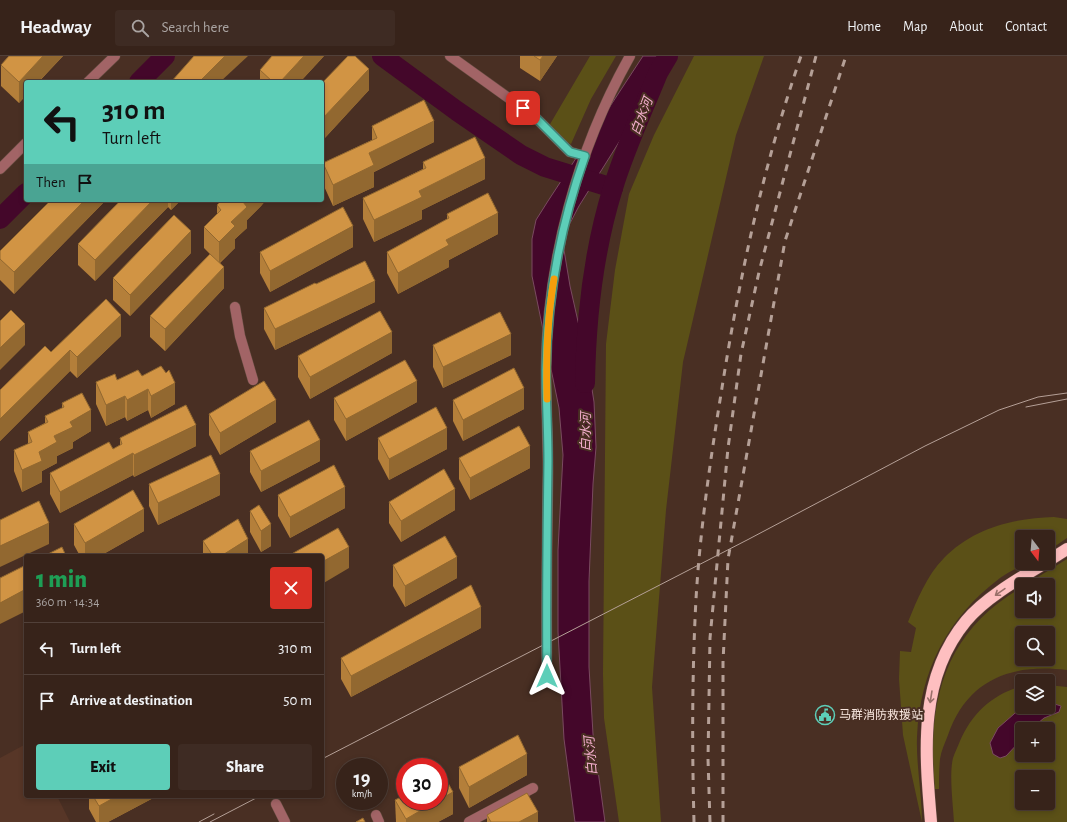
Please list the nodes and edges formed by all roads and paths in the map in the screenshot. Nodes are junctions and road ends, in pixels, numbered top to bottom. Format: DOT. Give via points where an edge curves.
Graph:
graph roads {
  1 [pos="115,56"];
  2 [pos="450,56"];
  3 [pos="630,56"];
  4 [pos="90,80"];
  5 [pos="24,145"];
  6 [pos="585,156"];
  7 [pos="0,169"];
  8 [pos="235,307"];
  9 [pos="254,380"];
  10 [pos="1067,549"];
  11 [pos="1055,557"];
  12 [pos="1034,570"];
  13 [pos="547,676"];
  14 [pos="534,788"];
  15 [pos="276,804"];
  16 [pos="285,822"];
  17 [pos="469,822"];
  18 [pos="931,822"];
  1 -- 4 [label="street"];
  2 -- 6 [label="street" via="535,117 570,152"];
  3 -- 6 [label="street" via="596,124"];
  5 -- 7 [label="street"];
  6 -- 13 [label="street" via="566,216 552,292 546,370"];
  8 -- 9 [label="street" via="240,336"];
  10 -- 11 [label="highway"];
  12 -- 18 [label="highway, one-way" via="992,598 966,620 946,652 933,684 926,726"];
  14 -- 17 [label="street"];
  15 -- 16 [label="street"];
}
